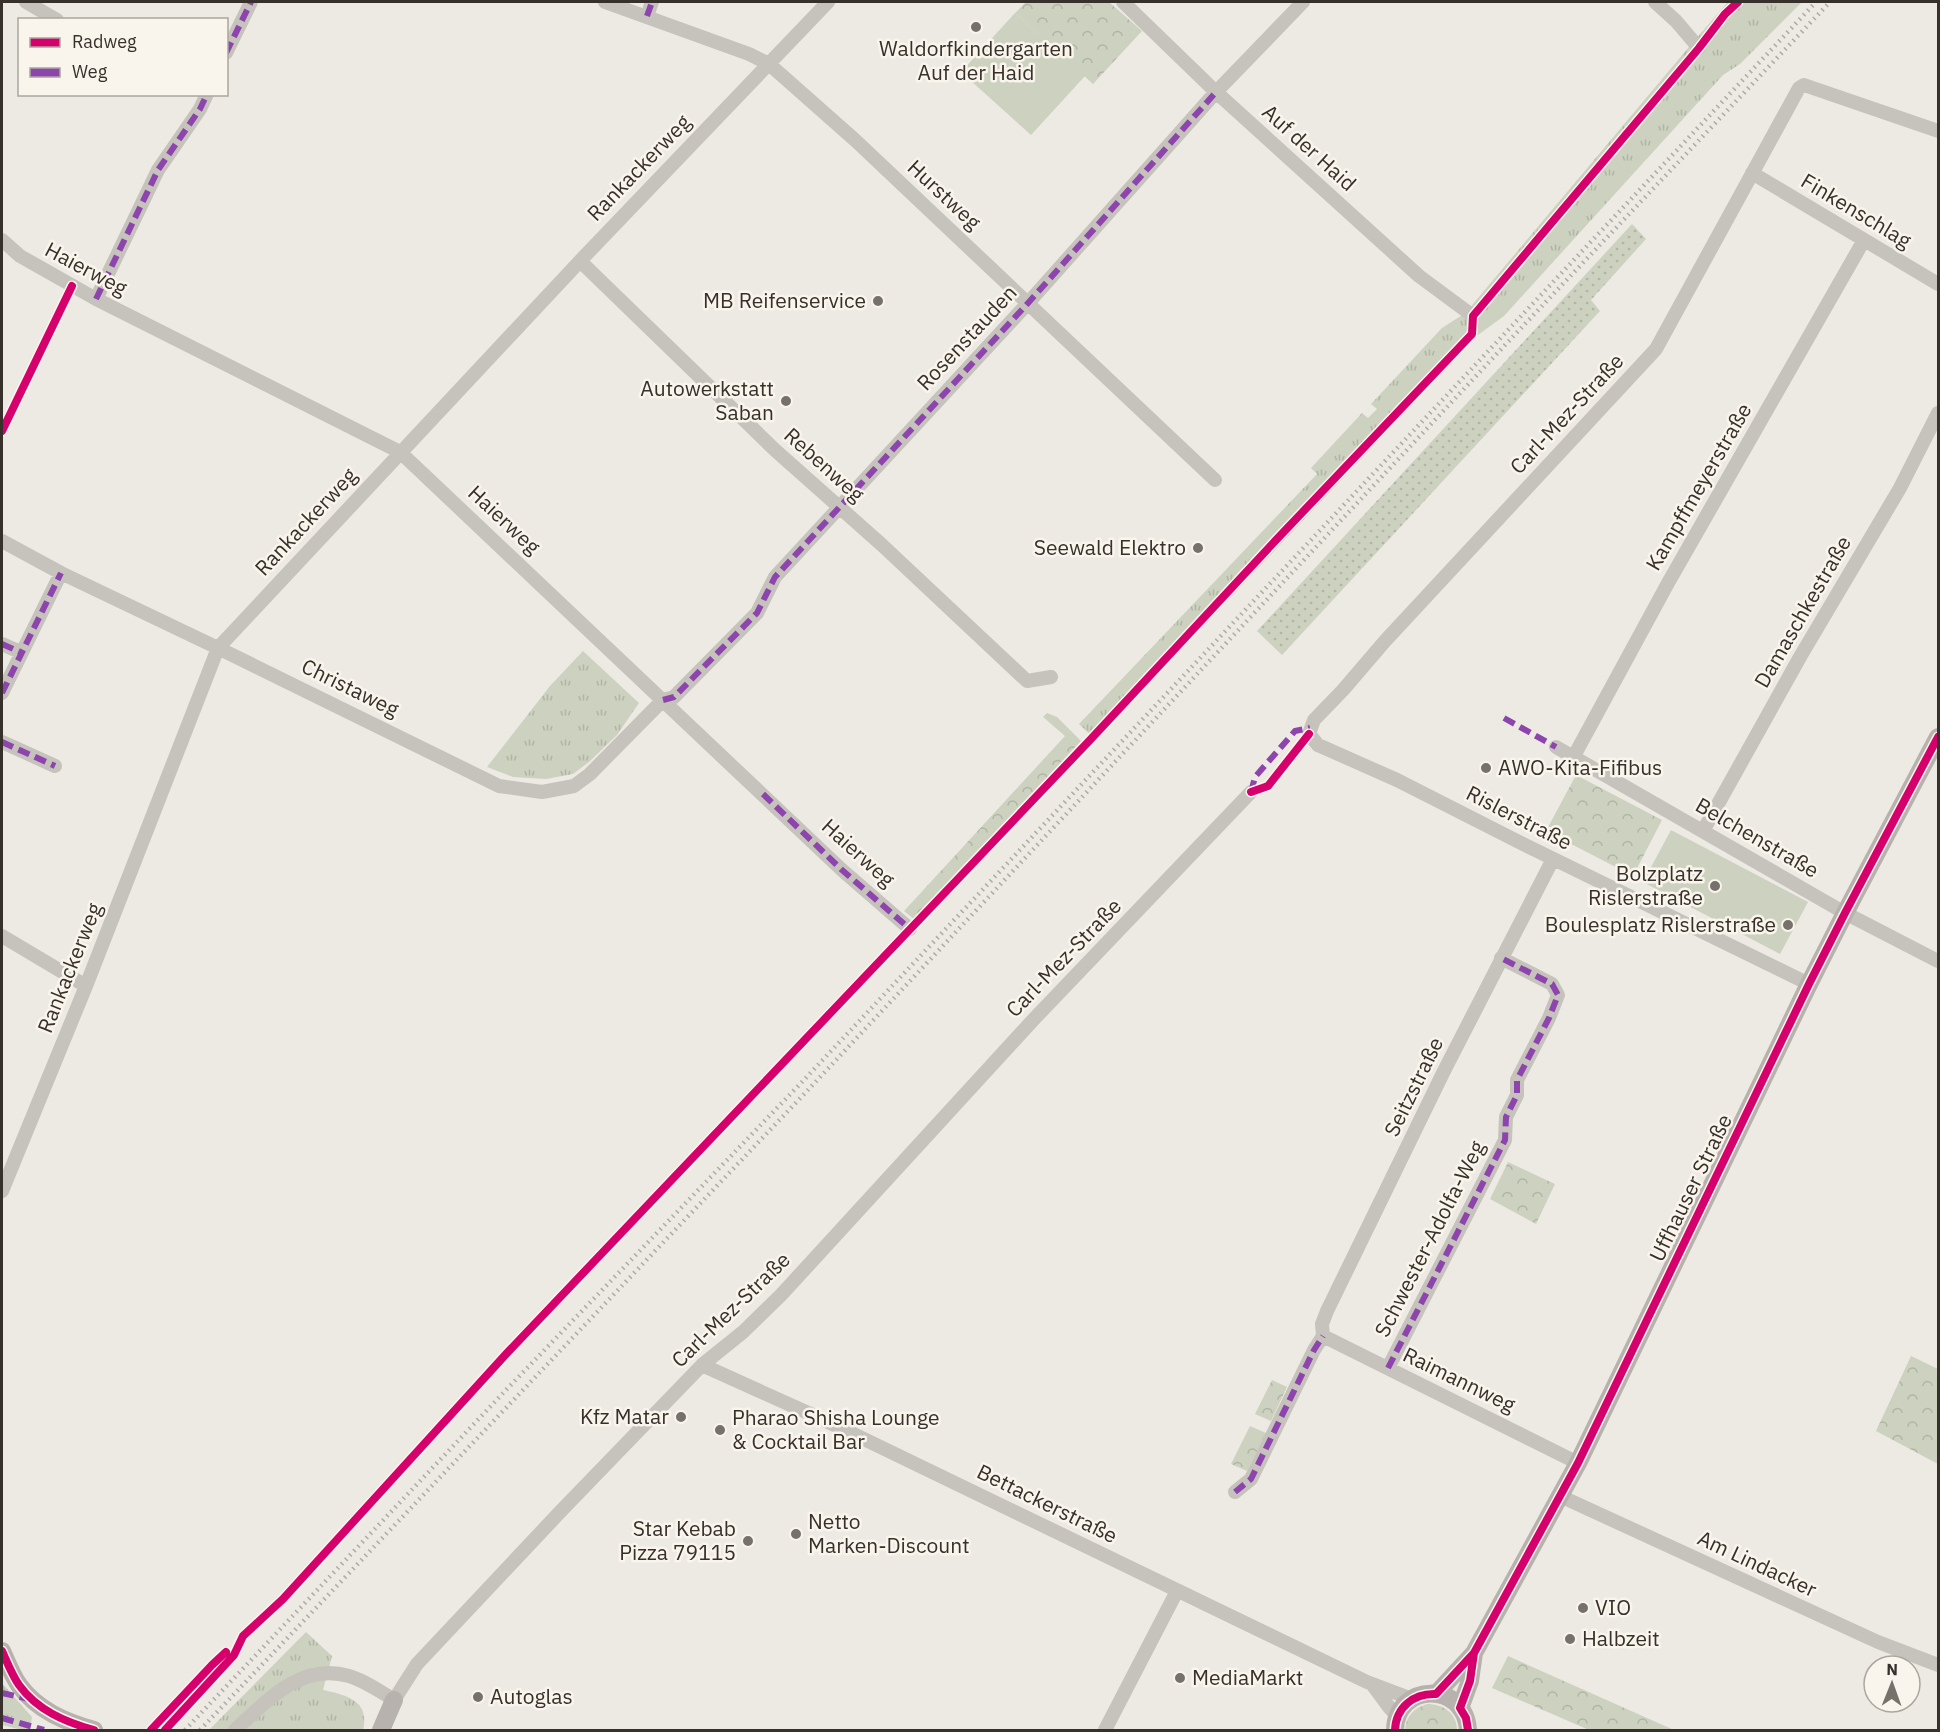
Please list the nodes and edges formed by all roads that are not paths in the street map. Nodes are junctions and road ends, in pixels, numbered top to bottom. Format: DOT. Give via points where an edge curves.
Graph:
graph roads {
  1 [pos="26,2"];
  2 [pos="252,2"];
  3 [pos="604,2"];
  4 [pos="652,2"];
  5 [pos="828,2"];
  6 [pos="1123,2"];
  7 [pos="1303,2"];
  8 [pos="1655,2"];
  9 [pos="646,16"];
  10 [pos="54,18"];
  11 [pos="1699,48"];
  12 [pos="228,49"];
  13 [pos="769,64"];
  14 [pos="1216,92"];
  15 [pos="206,96"];
  16 [pos="1938,131"];
  17 [pos="1752,173"];
  18 [pos="2,240"];
  19 [pos="1864,240"];
  20 [pos="580,261"];
  21 [pos="1938,284"];
  22 [pos="96,299"];
  23 [pos="1029,302"];
  24 [pos="1473,316"];
  25 [pos="1938,413"];
  26 [pos="400,452"];
  27 [pos="1215,480"];
  28 [pos="841,507"];
  29 [pos="2,542"];
  30 [pos="61,573"];
  31 [pos="2,644"];
  32 [pos="218,648"];
  33 [pos="20,652"];
  34 [pos="1051,677"];
  35 [pos="2,693"];
  36 [pos="663,700"];
  37 [pos="1309,734"];
  38 [pos="1938,737"];
  39 [pos="2,742"];
  40 [pos="1556,747"];
  41 [pos="1574,756"];
  42 [pos="55,766"];
  43 [pos="1251,792"];
  44 [pos="1703,831"];
  45 [pos="1553,859"];
  46 [pos="1845,913"];
  47 [pos="910,928"];
  48 [pos="2,936"];
  49 [pos="1501,958"];
  50 [pos="1938,961"];
  51 [pos="1809,984"];
  52 [pos="86,986"];
  53 [pos="2,1191"];
  54 [pos="1323,1336"];
  55 [pos="702,1365"];
  56 [pos="1388,1368"];
  57 [pos="1578,1463"];
  58 [pos="1235,1492"];
  59 [pos="1560,1496"];
  60 [pos="1177,1591"];
  61 [pos="2,1651"];
  62 [pos="1474,1653"];
  63 [pos="1938,1665"];
  64 [pos="1372,1684"];
  65 [pos="1436,1694"];
  66 [pos="1412,1699"];
  67 [pos="394,1700"];
  68 [pos="1460,1708"];
  69 [pos="1396,1724"];
  70 [pos="94,1731"];
  71 [pos="235,1731"];
  72 [pos="381,1731"];
  73 [pos="1105,1731"];
  74 [pos="1468,1731"];
  1 -- 10 [label="street"];
  2 -- 12 [label="street"];
  3 -- 9 [label="street, Hurstweg"];
  4 -- 9 [label="street"];
  5 -- 13 [label="street, Rankackerweg"];
  6 -- 14 [label="street, Auf der Haid"];
  7 -- 14 [label="street, Rosenstauden"];
  8 -- 11 [label="street"];
  9 -- 13 [label="street, Hurstweg"];
  13 -- 20 [label="street, Rankackerweg"];
  13 -- 23 [label="street, Hurstweg"];
  14 -- 23 [label="street, Rosenstauden"];
  14 -- 24 [label="street, Auf der Haid" via="1419,276"];
  15 -- 22 [label="street" via="158,170"];
  16 -- 17 [label="street, Carl-Mez-Straße" via="1804,85"];
  17 -- 19 [label="street, Finkenschlag"];
  17 -- 37 [label="street, Carl-Mez-Straße" via="1656,349 1314,720"];
  18 -- 22 [label="street, Haierweg" via="20,256"];
  19 -- 21 [label="street, Finkenschlag"];
  19 -- 41 [label="street, Kampffmeyerstraße"];
  20 -- 26 [label="street, Rankackerweg"];
  20 -- 28 [label="street, Rebenweg" via="776,450"];
  22 -- 26 [label="street, Haierweg"];
  23 -- 27 [label="street, Hurstweg"];
  23 -- 28 [label="street, Rosenstauden"];
  25 -- 44 [label="street, Damaschkestraße" via="1900,488"];
  26 -- 32 [label="street, Rankackerweg"];
  26 -- 36 [label="street, Haierweg"];
  28 -- 34 [label="street, Rebenweg" via="1027,681"];
  28 -- 36 [label="street, Rosenstauden" via="775,577 756,613 674,697"];
  29 -- 30 [label="street, Christaweg"];
  30 -- 32 [label="street, Christaweg"];
  30 -- 33 [label="street"];
  31 -- 33 [label="street"];
  32 -- 36 [label="street, Christaweg" via="499,786 519,790 542,792 574,786"];
  32 -- 52 [label="street, Rankackerweg"];
  33 -- 35 [label="street"];
  36 -- 47 [label="street, Haierweg" via="842,870"];
  37 -- 45 [label="street, Rislerstraße" via="1318,745"];
  38 -- 46 [label="street, Uffhauser Straße"];
  39 -- 42 [label="street"];
  40 -- 41 [label="street, Belchenstraße"];
  41 -- 44 [label="street, Belchenstraße"];
  43 -- 55 [label="street, Carl-Mez-Straße" via="1034,1019 781,1295"];
  44 -- 46 [label="street, Belchenstraße"];
  45 -- 49 [label="street, Seitzstraße"];
  45 -- 51 [label="street, Rislerstraße"];
  46 -- 50 [label="street, Belchenstraße"];
  46 -- 51 [label="street, Uffhauser Straße"];
  48 -- 52 [label="street"];
  49 -- 54 [label="street, Seitzstraße" via="1327,1311"];
  49 -- 56 [label="street, Schwester-Adolfa-Weg" via="1552,984 1558,995 1517,1080 1517,1095 1506,1117 1505,1140"];
  51 -- 57 [label="street, Uffhauser Straße"];
  52 -- 53 [label="street, Rankackerweg"];
  54 -- 56 [label="street, Raimannweg"];
  54 -- 58 [label="street" via="1251,1479"];
  55 -- 60 [label="street, Bettackerstraße"];
  55 -- 67 [label="street, Carl-Mez-Straße" via="417,1664"];
  56 -- 57 [label="street, Raimannweg"];
  57 -- 59 [label="street, Uffhauser Straße"];
  59 -- 62 [label="street, Uffhauser Straße"];
  59 -- 63 [label="street, Am Lindacker" via="1878,1642"];
  60 -- 64 [label="street, Bettackerstraße"];
  60 -- 73 [label="street"];
  61 -- 70 [label="street" via="18,1684 32,1699 71,1724"];
  62 -- 65 [label="street, Uffhauser Straße"];
  62 -- 68 [label="street, Uffhauser Straße" via="1470,1681"];
  64 -- 66 [label="street, Bettackerstraße"];
  64 -- 69 [label="street, Bettackerstraße"];
  65 -- 66 [label="street"];
  65 -- 68 [label="street"];
  66 -- 69 [label="street"];
  67 -- 71 [label="street" via="350,1676 318,1674 277,1691"];
  67 -- 72 [label="street"];
  68 -- 74 [label="street"];
}
